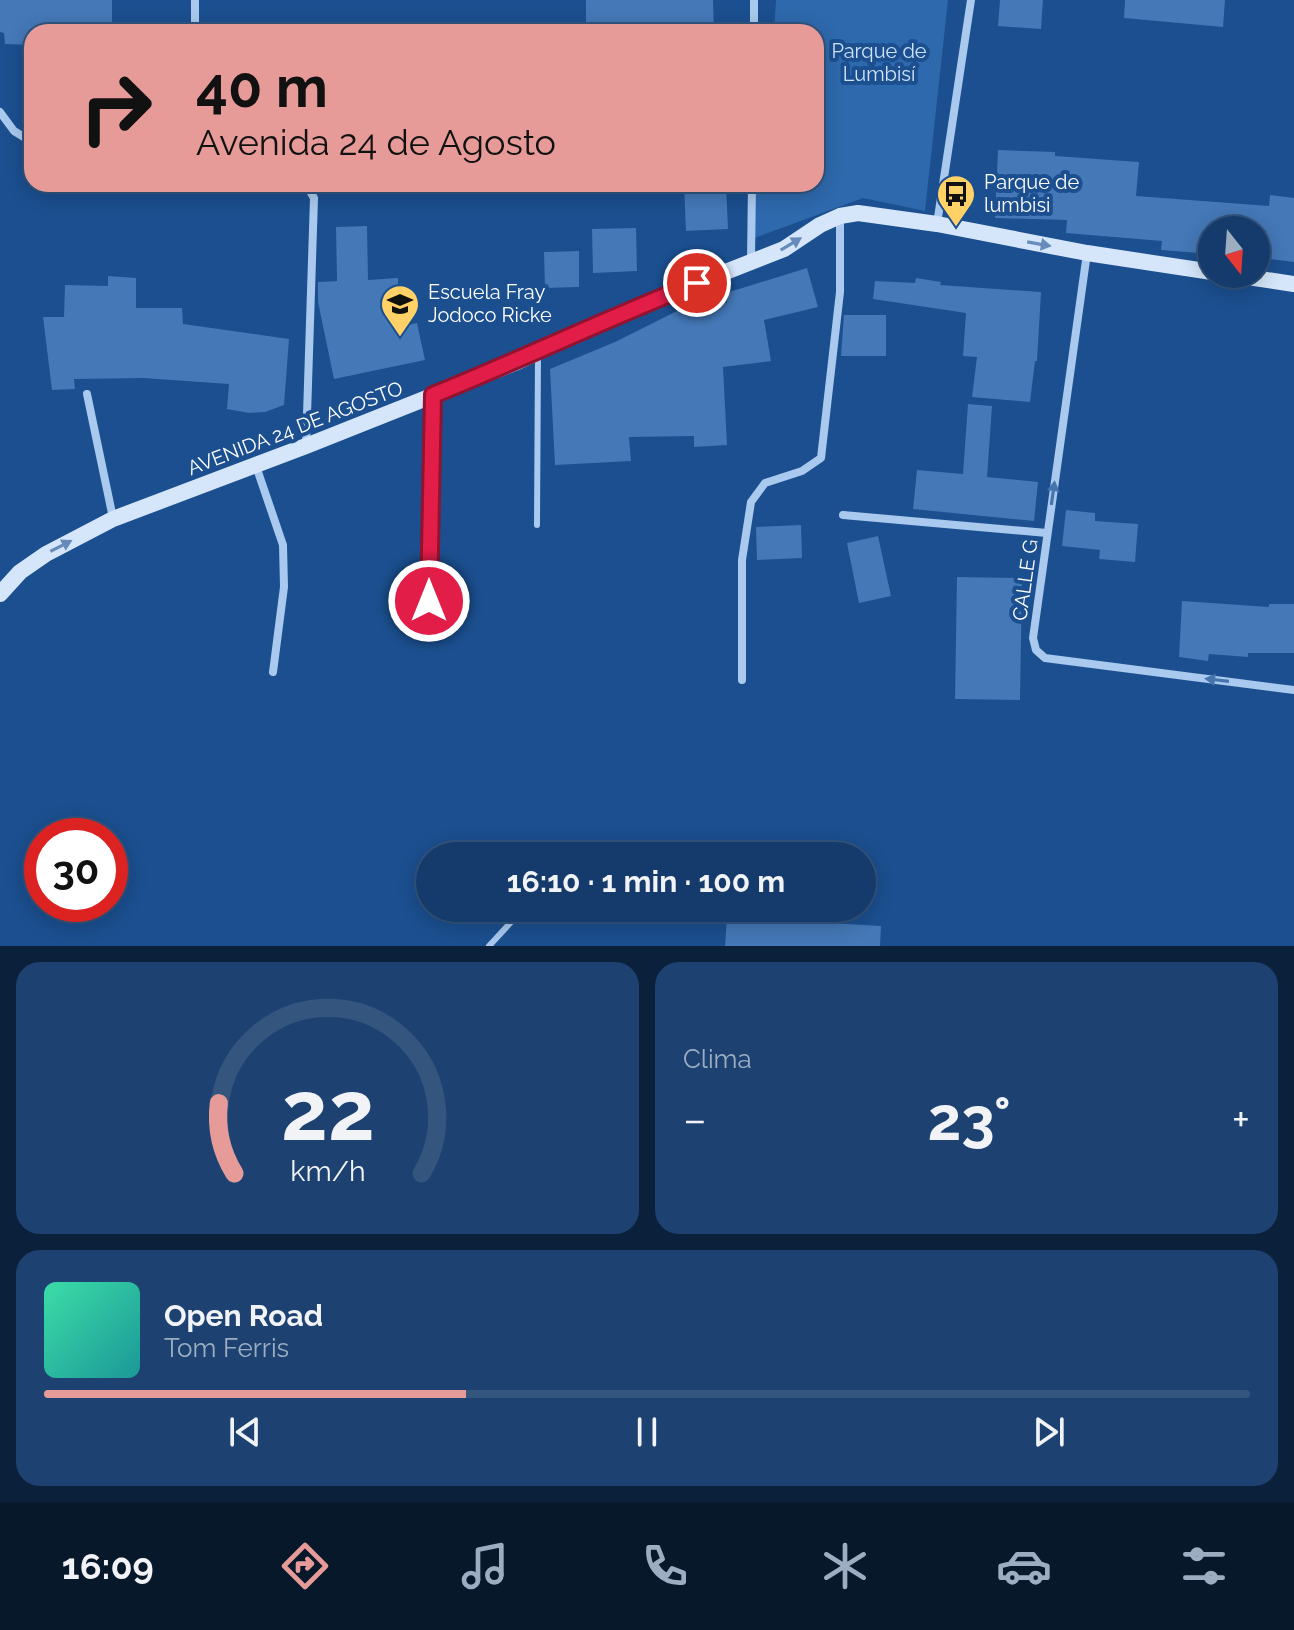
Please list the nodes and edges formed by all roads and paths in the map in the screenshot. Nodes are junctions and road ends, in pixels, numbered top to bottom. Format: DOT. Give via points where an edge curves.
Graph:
graph roads {
  1 [pos="195,0"];
  2 [pos="754,0"];
  3 [pos="971,0"];
  4 [pos="195,24"];
  5 [pos="754,24"];
  6 [pos="0,112"];
  7 [pos="24,137"];
  8 [pos="311,192"];
  9 [pos="752,192"];
  10 [pos="840,216"];
  11 [pos="937,224"];
  12 [pos="1087,253"];
  13 [pos="751,262"];
  14 [pos="1198,270"];
  15 [pos="1270,280"];
  16 [pos="1294,284"];
  17 [pos="538,351"];
  18 [pos="87,394"];
  19 [pos="433,395"];
  20 [pos="306,446"];
  21 [pos="256,465"];
  22 [pos="843,515"];
  23 [pos="113,519"];
  24 [pos="537,525"];
  25 [pos="1047,533"];
  26 [pos="0,594"];
  27 [pos="429,629"];
  28 [pos="273,672"];
  29 [pos="742,680"];
  30 [pos="1294,690"];
  31 [pos="511,922"];
  32 [pos="489,946"];
  1 -- 4 [label="street"];
  2 -- 5 [label="street"];
  3 -- 11 [label="street"];
  6 -- 7 [label="street"];
  8 -- 20 [label="street"];
  9 -- 13 [label="street"];
  10 -- 11 [label="street, AVENIDA 24 DE AGOSTO" via="858,213"];
  13 -- 10 [label="street, AVENIDA 24 DE AGOSTO, one-way"];
  10 -- 29 [label="street" via="840,292 821,458 802,471 765,483 751,502 742,560"];
  11 -- 12 [label="street, AVENIDA 24 DE AGOSTO, one-way"];
  12 -- 14 [label="street, AVENIDA 24 DE AGOSTO"];
  25 -- 12 [label="street, CALLE G, one-way"];
  13 -- 17 [label="street, AVENIDA 24 DE AGOSTO"];
  15 -- 16 [label="street"];
  17 -- 19 [label="street, AVENIDA 24 DE AGOSTO"];
  17 -- 24 [label="lane"];
  18 -- 23 [label="street"];
  19 -- 20 [label="street, AVENIDA 24 DE AGOSTO"];
  19 -- 27 [label="street"];
  20 -- 21 [label="street, AVENIDA 24 DE AGOSTO"];
  21 -- 23 [label="street, AVENIDA 24 DE AGOSTO"];
  21 -- 28 [label="street" via="283,545 284,587"];
  22 -- 25 [label="street"];
  26 -- 23 [label="street, AVENIDA 24 DE AGOSTO, one-way" via="46,554"];
  30 -- 25 [label="street, CALLE G, one-way" via="1045,658 1033,638"];
  31 -- 32 [label="lane"];
}
